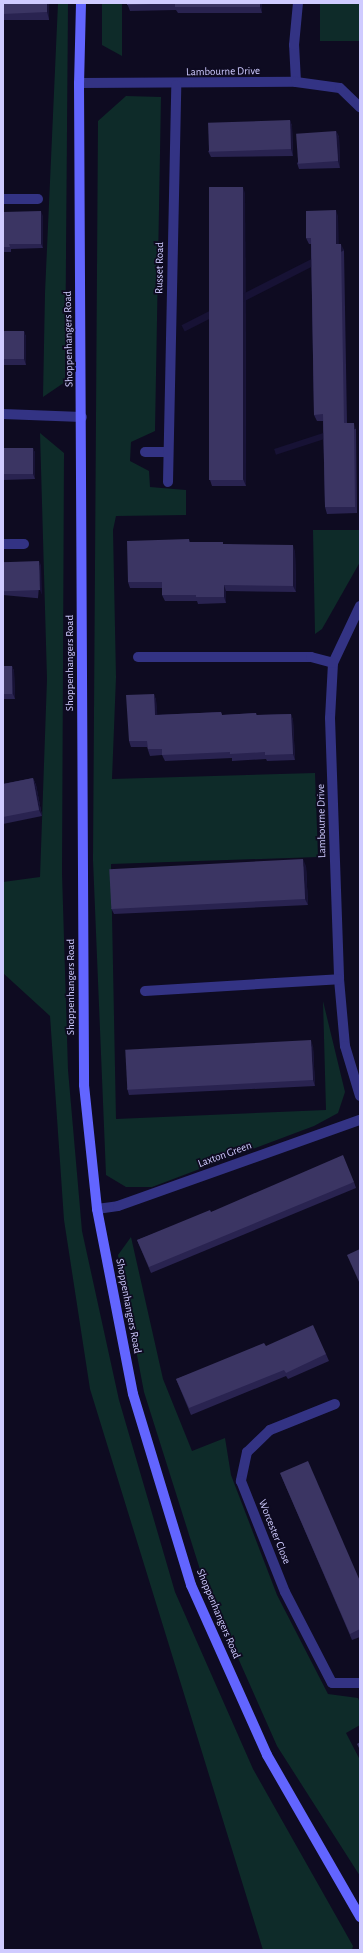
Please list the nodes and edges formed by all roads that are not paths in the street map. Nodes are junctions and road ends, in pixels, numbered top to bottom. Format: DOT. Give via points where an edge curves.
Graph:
graph roads {
  1 [pos="81,3"];
  2 [pos="298,3"];
  3 [pos="296,82"];
  4 [pos="79,84"];
  5 [pos="176,85"];
  6 [pos="360,107"];
  7 [pos="3,198"];
  8 [pos="38,199"];
  9 [pos="3,414"];
  10 [pos="82,417"];
  11 [pos="145,452"];
  12 [pos="168,452"];
  13 [pos="168,482"];
  14 [pos="3,544"];
  15 [pos="24,544"];
  16 [pos="360,606"];
  17 [pos="138,657"];
  18 [pos="333,663"];
  19 [pos="339,979"];
  20 [pos="145,991"];
  21 [pos="360,1096"];
  22 [pos="360,1120"];
  23 [pos="97,1209"];
  24 [pos="335,1404"];
  25 [pos="360,1683"];
  26 [pos="360,1917"];
  1 -- 4 [label="street, Shoppenhangers Road"];
  2 -- 3 [label="street" via="294,45"];
  3 -- 5 [label="street, Lambourne Drive"];
  3 -- 6 [label="street, Lambourne Drive" via="340,88"];
  4 -- 5 [label="street, Lambourne Drive" via="112,82"];
  4 -- 10 [label="street, Shoppenhangers Road"];
  5 -- 12 [label="street, Russet Road"];
  7 -- 8 [label="street"];
  9 -- 10 [label="street"];
  10 -- 23 [label="street, Shoppenhangers Road" via="84,1085"];
  11 -- 12 [label="street"];
  12 -- 13 [label="street, Russet Road"];
  14 -- 15 [label="street"];
  16 -- 18 [label="street, Lambourne Drive"];
  17 -- 18 [label="street" via="311,657"];
  18 -- 19 [label="street, Lambourne Drive" via="330,718"];
  19 -- 20 [label="street"];
  19 -- 21 [label="street, Lambourne Drive" via="345,1046"];
  22 -- 23 [label="street, Laxton Green" via="118,1206"];
  23 -- 26 [label="street, Shoppenhangers Road" via="133,1394 191,1585 267,1755"];
  24 -- 25 [label="street, Worcester Close" via="270,1430 247,1452 241,1481 285,1592 332,1684"];
}
